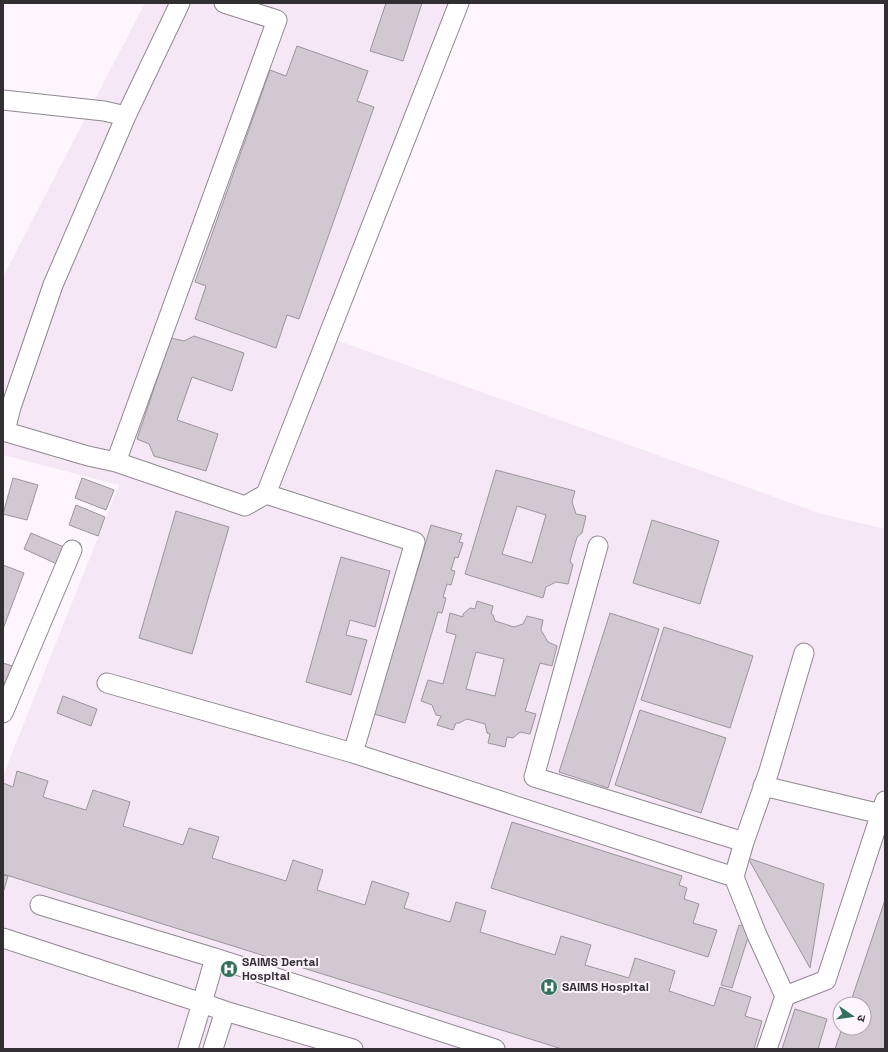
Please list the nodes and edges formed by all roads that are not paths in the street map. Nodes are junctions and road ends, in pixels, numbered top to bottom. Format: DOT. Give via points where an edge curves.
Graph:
graph roads {
  1 [pos="180,3"];
  2 [pos="224,3"];
  3 [pos="459,3"];
  4 [pos="3,100"];
  5 [pos="126,116"];
  6 [pos="4,431"];
  7 [pos="116,462"];
  8 [pos="266,494"];
  9 [pos="598,546"];
  10 [pos="72,550"];
  11 [pos="804,653"];
  12 [pos="107,683"];
  13 [pos="3,713"];
  14 [pos="353,753"];
  15 [pos="763,786"];
  16 [pos="883,808"];
  17 [pos="744,842"];
  18 [pos="734,877"];
  19 [pos="40,905"];
  20 [pos="3,938"];
  21 [pos="215,958"];
  22 [pos="785,996"];
  23 [pos="202,1003"];
  24 [pos="225,1011"];
  25 [pos="188,1049"];
  26 [pos="213,1049"];
  27 [pos="352,1049"];
  28 [pos="495,1049"];
  29 [pos="767,1049"];
  1 -- 5 [label="street"];
  2 -- 7 [label="street" via="277,20"];
  3 -- 8 [label="street"];
  4 -- 5 [label="street" via="104,111"];
  5 -- 6 [label="street" via="53,285"];
  6 -- 7 [label="street"];
  7 -- 8 [label="street" via="245,506"];
  8 -- 14 [label="street" via="415,542"];
  9 -- 17 [label="street" via="534,777"];
  10 -- 13 [label="street"];
  11 -- 15 [label="street"];
  12 -- 14 [label="street"];
  14 -- 18 [label="street"];
  15 -- 16 [label="street"];
  15 -- 17 [label="street"];
  16 -- 22 [label="street" via="826,980"];
  17 -- 18 [label="street"];
  18 -- 22 [label="street"];
  19 -- 21 [label="street"];
  20 -- 23 [label="street"];
  21 -- 23 [label="street"];
  21 -- 28 [label="street"];
  22 -- 29 [label="street"];
  23 -- 24 [label="street"];
  23 -- 25 [label="street"];
  24 -- 26 [label="street"];
  24 -- 27 [label="street"];
}
